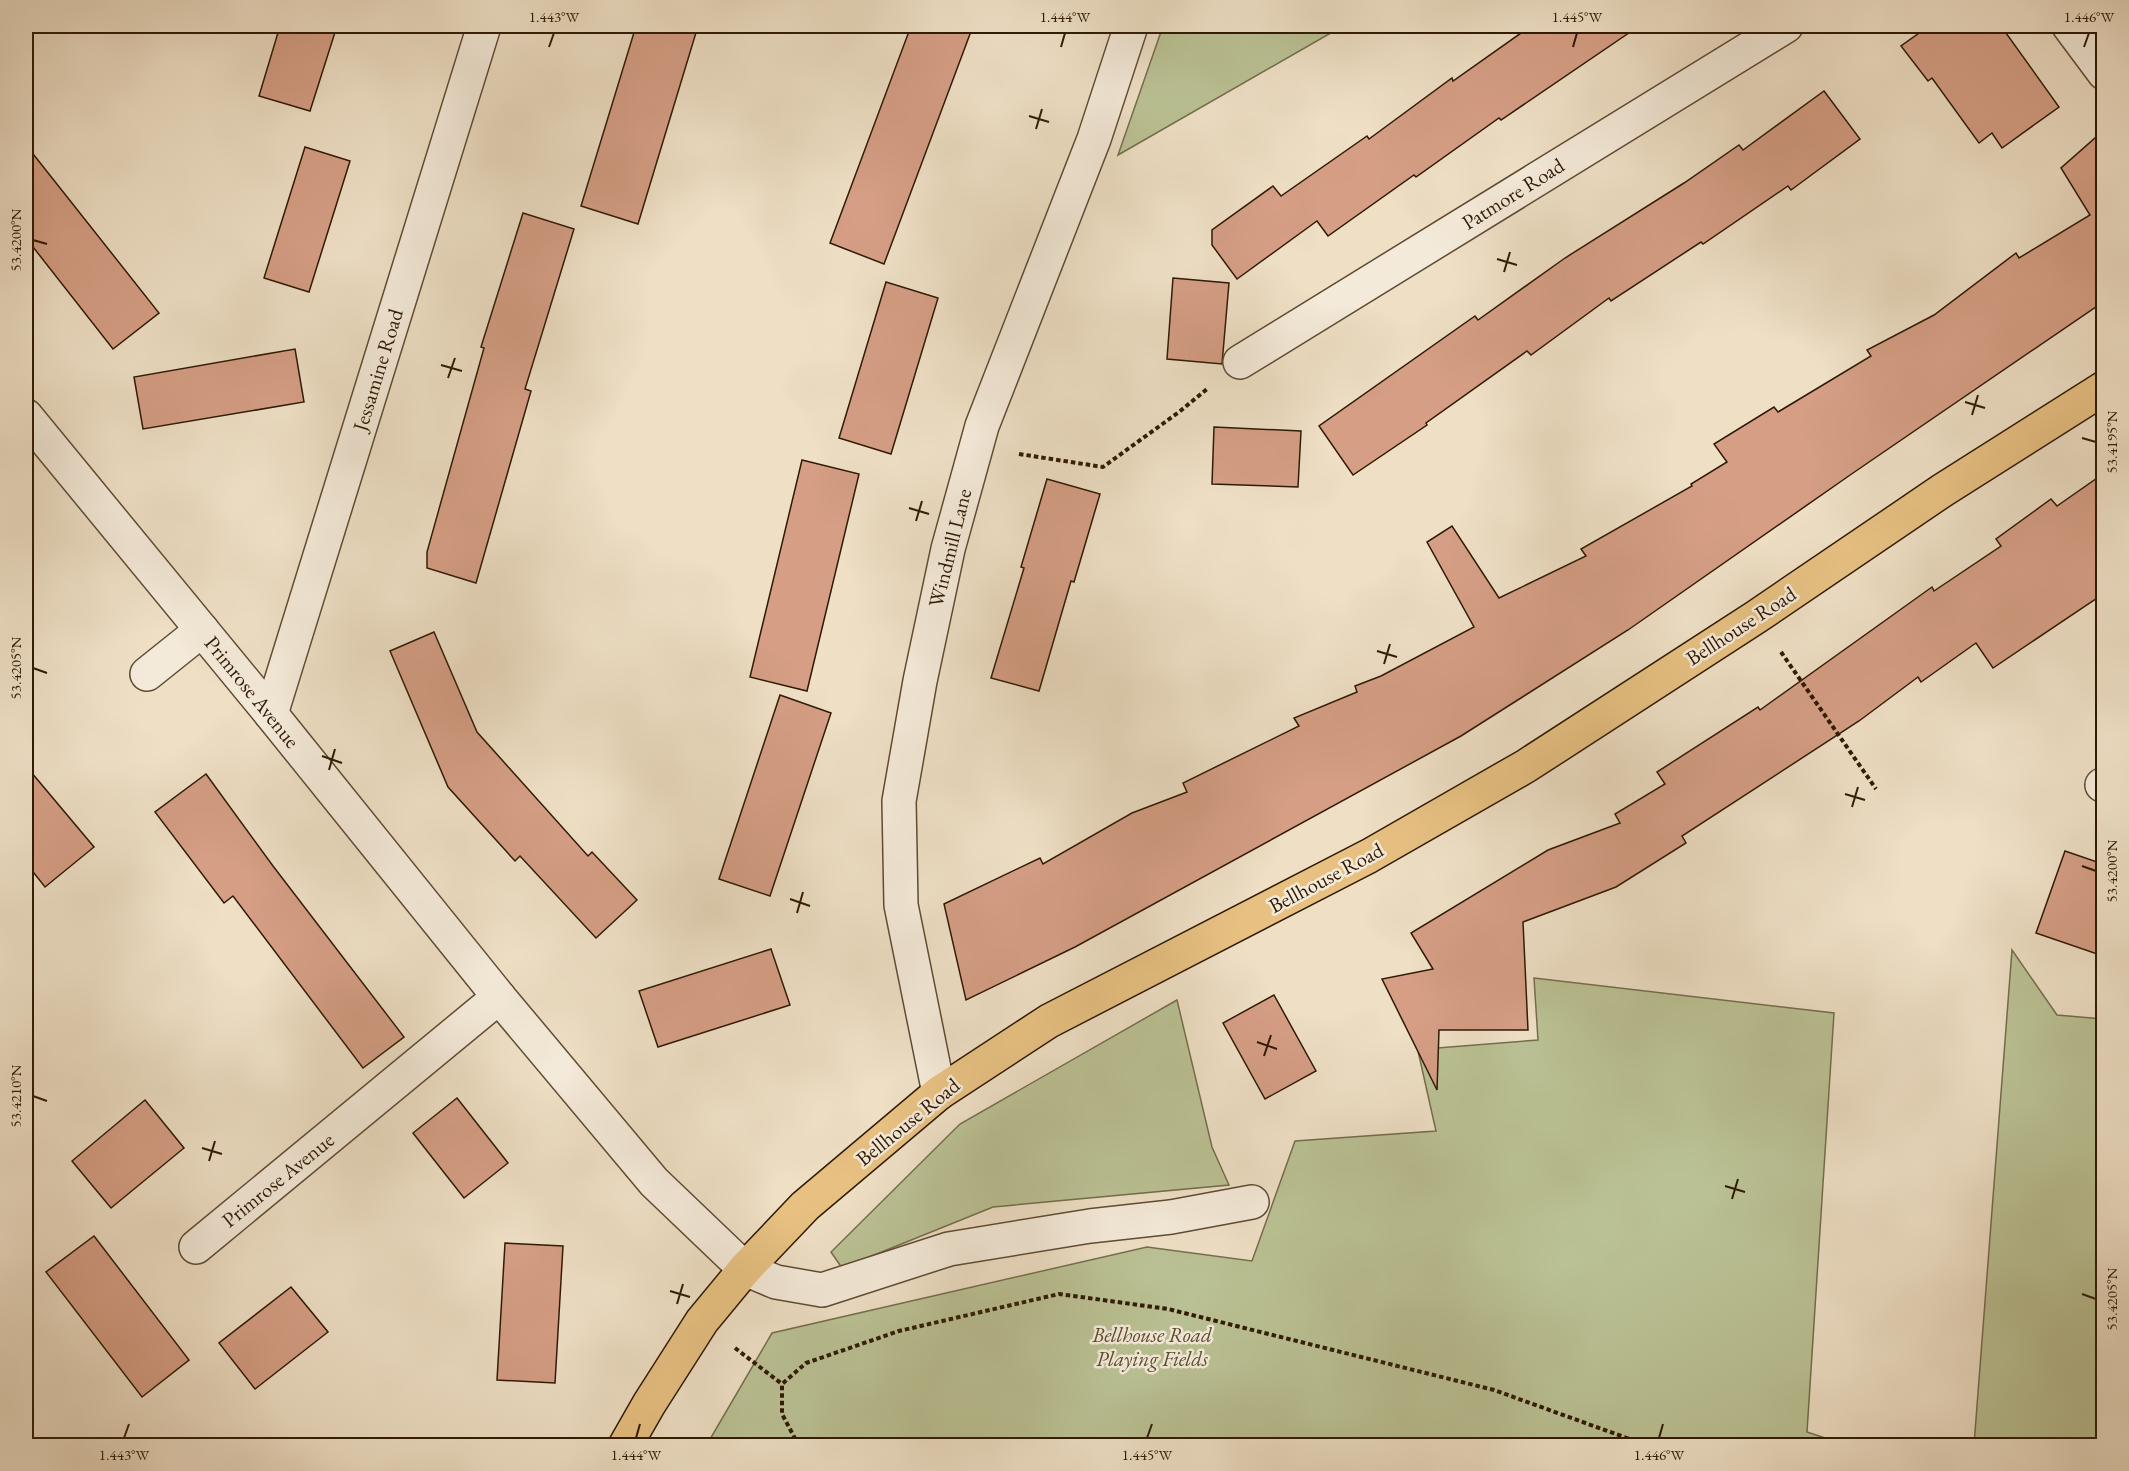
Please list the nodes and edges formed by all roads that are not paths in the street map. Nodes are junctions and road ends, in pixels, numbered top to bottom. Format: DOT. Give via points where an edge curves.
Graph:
graph roads {
  1 [pos="484,26"];
  2 [pos="1131,26"];
  3 [pos="1786,26"];
  4 [pos="2069,26"];
  5 [pos="2103,73"];
  6 [pos="1240,362"];
  7 [pos="2103,388"];
  8 [pos="26,416"];
  9 [pos="202,630"];
  10 [pos="147,674"];
  11 [pos="271,714"];
  12 [pos="500,998"];
  13 [pos="939,1093"];
  14 [pos="1252,1202"];
  15 [pos="196,1247"];
  16 [pos="745,1269"];
  17 [pos="625,1446"];
  1 -- 11 [label="street, Jessamine Road"];
  2 -- 13 [label="street, Windmill Lane" via="1094,139 982,426 948,549 920,681 899,801 901,905"];
  3 -- 6 [label="street, Patmore Road"];
  4 -- 5 [label="street"];
  7 -- 13 [label="main road, Bellhouse Road" via="1526,766 1370,856 1049,1021"];
  8 -- 9 [label="street, Primrose Avenue"];
  9 -- 10 [label="street"];
  9 -- 11 [label="street, Primrose Avenue"];
  11 -- 12 [label="street, Primrose Avenue"];
  12 -- 15 [label="street, Primrose Avenue"];
  12 -- 16 [label="street, Primrose Avenue" via="654,1182"];
  13 -- 16 [label="main road, Bellhouse Road" via="805,1206"];
  14 -- 16 [label="street" via="950,1249 822,1290 776,1282"];
  16 -- 17 [label="main road, Bellhouse Road" via="702,1322"];
}
